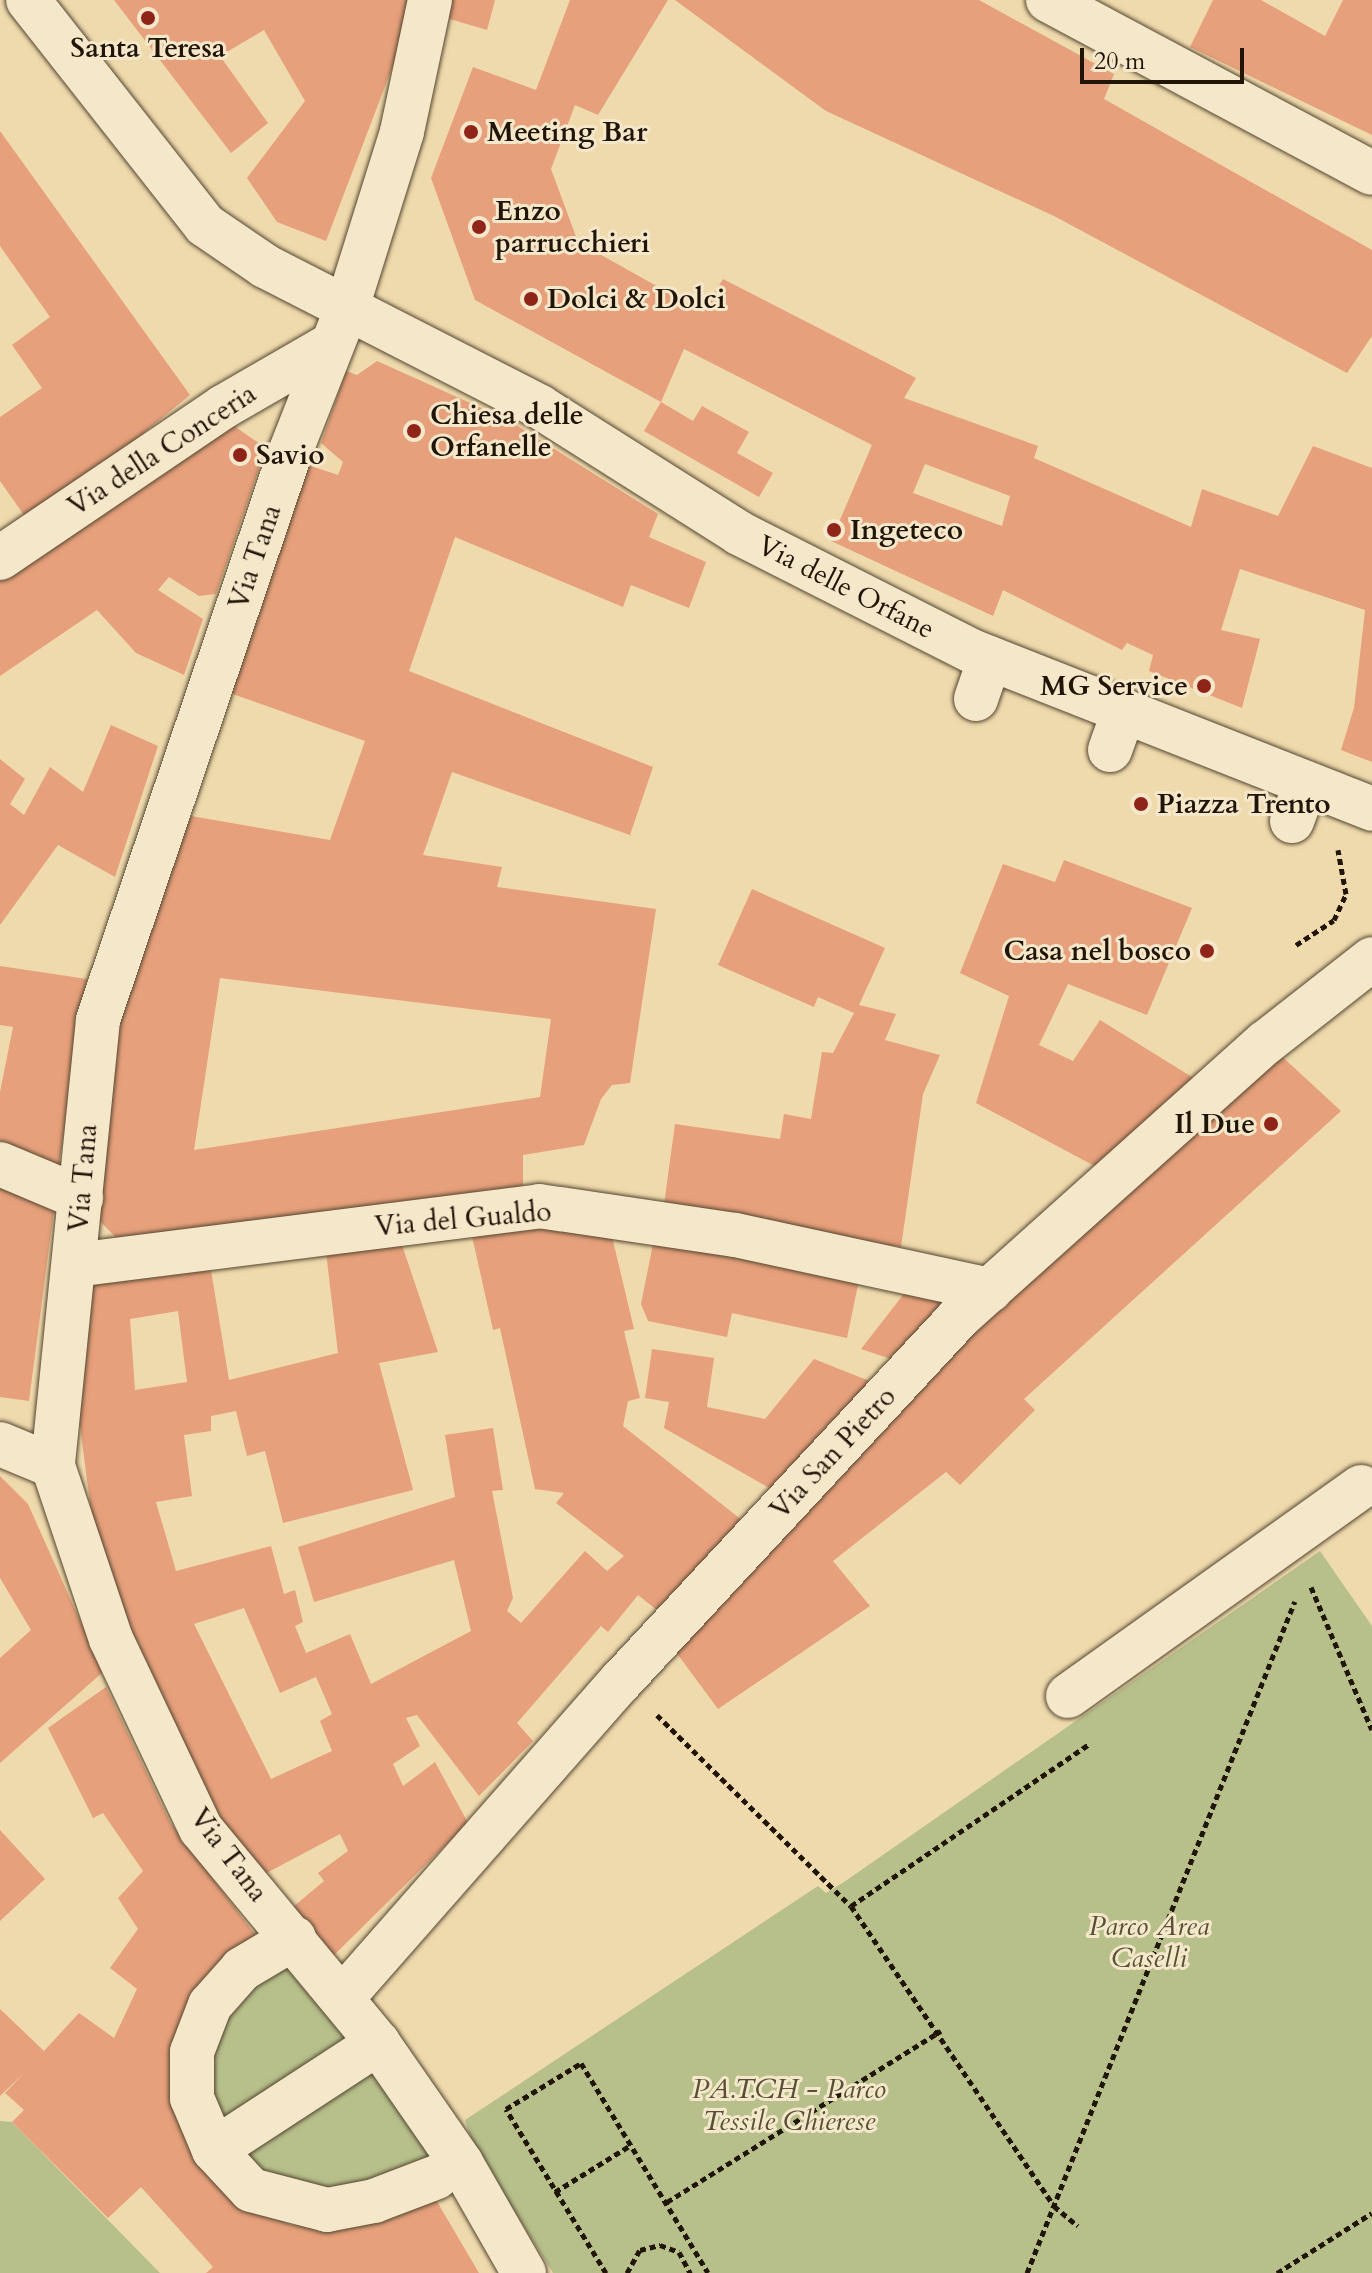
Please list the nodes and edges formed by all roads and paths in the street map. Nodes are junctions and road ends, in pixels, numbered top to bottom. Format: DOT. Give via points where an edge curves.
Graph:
graph roads {
  1 [pos="28,0"];
  2 [pos="430,0"];
  3 [pos="1048,0"];
  4 [pos="1372,173"];
  5 [pos="347,308"];
  6 [pos="327,347"];
  7 [pos="0,558"];
  8 [pos="990,658"];
  9 [pos="976,699"];
  10 [pos="1299,802"];
  11 [pos="1372,809"];
  12 [pos="1296,945"];
  13 [pos="1372,959"];
  14 [pos="0,1164"];
  15 [pos="81,1198"];
  16 [pos="75,1265"];
  17 [pos="990,1290"];
  18 [pos="0,1444"];
  19 [pos="53,1466"];
  20 [pos="1361,1487"];
  21 [pos="1295,1601"];
  22 [pos="1282,1610"];
  23 [pos="621,1681"];
  24 [pos="1068,1696"];
  25 [pos="1372,1730"];
  26 [pos="1100,1736"];
  27 [pos="851,1906"];
  28 [pos="294,1938"];
  29 [pos="343,1997"];
  30 [pos="941,2031"];
  31 [pos="378,2043"];
  32 [pos="631,2145"];
  33 [pos="214,2150"];
  34 [pos="437,2177"];
  35 [pos="555,2192"];
  36 [pos="667,2202"];
  37 [pos="1054,2206"];
  38 [pos="1372,2213"];
  39 [pos="1078,2226"];
  40 [pos="697,2254"];
  41 [pos="686,2261"];
  42 [pos="524,2273"];
  43 [pos="606,2273"];
  44 [pos="627,2273"];
  45 [pos="690,2273"];
  46 [pos="708,2273"];
  47 [pos="1027,2273"];
  48 [pos="1277,2273"];
  1 -- 5 [label="street, Via delle Orfane" via="205,225 265,266"];
  2 -- 5 [label="street, Via Tana" via="402,132"];
  3 -- 4 [label="street"];
  5 -- 6 [label="street, Via Tana"];
  5 -- 8 [label="street, Via delle Orfane" via="540,407 739,533"];
  6 -- 7 [label="street, Via della Conceria" via="223,407"];
  6 -- 15 [label="street, Via Tana" via="98,1020"];
  8 -- 9 [label="street"];
  8 -- 10 [label="street, Via delle Orfane" via="1117,731"];
  10 -- 11 [label="street, Via delle Orfane"];
  10 -- 12 [label="path" via="1334,838 1346,894 1334,920"];
  13 -- 17 [label="street, Via San Pietro" via="1343,975"];
  14 -- 15 [label="street"];
  15 -- 16 [label="street, Via Tana"];
  16 -- 17 [label="street, Via del Gualdo" via="539,1206 735,1235"];
  16 -- 19 [label="street, Via Tana"];
  17 -- 23 [label="street, Via San Pietro"];
  18 -- 19 [label="street"];
  19 -- 28 [label="street, Via Tana" via="111,1639 201,1829"];
  20 -- 24 [label="street"];
  21 -- 22 [label="path"];
  21 -- 25 [label="path" via="1314,1586"];
  21 -- 37 [label="path"];
  23 -- 27 [label="path"];
  23 -- 29 [label="street, Via San Pietro"];
  26 -- 27 [label="path"];
  27 -- 30 [label="path"];
  28 -- 29 [label="street, Via Tana"];
  28 -- 33 [label="street" via="242,1969 210,2005 192,2052 192,2098"];
  29 -- 31 [label="street, Via Tana"];
  30 -- 36 [label="path"];
  30 -- 37 [label="path"];
  31 -- 33 [label="street"];
  31 -- 42 [label="street, Via Tana" via="461,2163"];
  32 -- 35 [label="path"];
  32 -- 35 [label="path" via="581,2063 506,2109"];
  32 -- 36 [label="path"];
  33 -- 34 [label="street" via="251,2190 327,2210 374,2201"];
  35 -- 43 [label="path"];
  36 -- 40 [label="path"];
  37 -- 39 [label="path"];
  37 -- 47 [label="path"];
  38 -- 48 [label="path"];
  40 -- 41 [label="path"];
  40 -- 46 [label="path"];
  41 -- 44 [label="path" via="671,2247 650,2246 632,2258"];
  41 -- 45 [label="path"];
}
